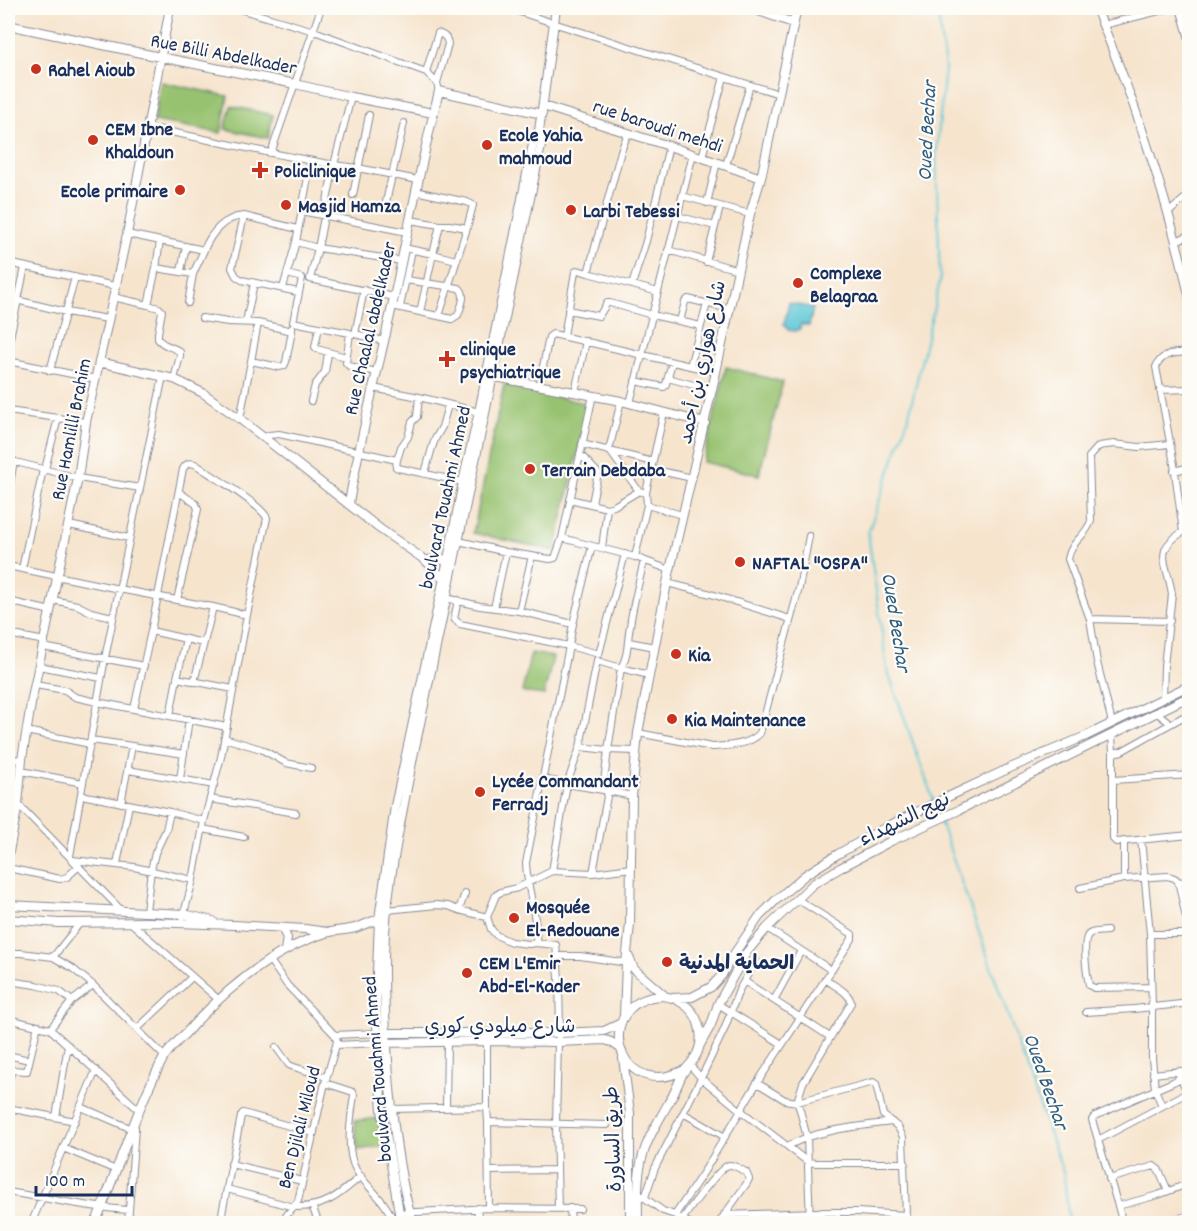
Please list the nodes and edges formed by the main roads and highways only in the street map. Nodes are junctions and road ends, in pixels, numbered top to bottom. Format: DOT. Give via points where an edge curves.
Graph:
graph roads {
  1 [pos="170,8"];
  2 [pos="556,8"];
  3 [pos="750,8"];
  4 [pos="797,8"];
  5 [pos="1096,8"];
  6 [pos="793,23"];
  7 [pos="8,25"];
  8 [pos="160,57"];
  9 [pos="438,87"];
  10 [pos="542,110"];
  11 [pos="433,113"];
  12 [pos="761,178"];
  13 [pos="1190,299"];
  14 [pos="99,362"];
  15 [pos="490,376"];
  16 [pos="705,423"];
  17 [pos="349,503"];
  18 [pos="452,559"];
  19 [pos="425,560"];
  20 [pos="446,579"];
  21 [pos="1190,685"];
  22 [pos="1190,696"];
  23 [pos="410,756"];
  24 [pos="14,810"];
  25 [pos="8,856"];
  26 [pos="8,905"];
  27 [pos="118,911"];
  28 [pos="384,916"];
  29 [pos="8,919"];
  30 [pos="114,923"];
  31 [pos="234,926"];
  32 [pos="282,928"];
  33 [pos="357,928"];
  34 [pos="327,932"];
  35 [pos="381,934"];
  36 [pos="285,950"];
  37 [pos="629,963"];
  38 [pos="669,997"];
  39 [pos="623,1020"];
  40 [pos="382,1033"];
  41 [pos="487,1037"];
  42 [pos="559,1038"];
  43 [pos="383,1043"];
  44 [pos="700,1045"];
  45 [pos="621,1052"];
  46 [pos="687,1068"];
  47 [pos="95,1224"];
  48 [pos="401,1224"];
  49 [pos="413,1224"];
  50 [pos="630,1224"];
  51 [pos="638,1224"];
  1 -- 8 [label="main road, Rue Hamlilli Brahim"];
  2 -- 10 [label="main road, boulvard Touahmi Ahmed"];
  3 -- 6 [label="main road"];
  4 -- 6 [label="main road, شارع هواري بن أحمد"];
  5 -- 13 [label="main road" via="1142,129"];
  6 -- 12 [label="main road, شارع هواري بن أحمد"];
  7 -- 8 [label="main road, Rue Billi Abdelkader"];
  8 -- 11 [label="main road, Rue Billi Abdelkader"];
  8 -- 14 [label="main road, Rue Hamlilli Brahim"];
  9 -- 10 [label="main road, rue baroudi mehdi"];
  9 -- 11 [label="main road, Rue Chaalal abdelkader"];
  10 -- 12 [label="main road, rue baroudi mehdi" via="628,133"];
  10 -- 15 [label="main road, boulvard Touahmi Ahmed" via="542,141"];
  11 -- 17 [label="main road, Rue Chaalal abdelkader" via="407,232 408,249 402,261"];
  12 -- 16 [label="main road, شارع هواري بن أحمد"];
  14 -- 17 [label="main road" via="174,379 203,393"];
  14 -- 24 [label="main road, Rue Hamlilli Brahim"];
  15 -- 16 [label="main road" via="593,395"];
  15 -- 18 [label="main road, boulvard Touahmi Ahmed" via="459,541"];
  15 -- 18 [label="main road, boulvard Touahmi Ahmed" via="462,482"];
  16 -- 37 [label="main road, شارع هواري بن أحمد" via="667,583 638,733 632,796"];
  17 -- 19 [label="main road"];
  18 -- 19 [label="main road"];
  18 -- 20 [label="main road, boulvard Touahmi Ahmed"];
  19 -- 20 [label="main road"];
  20 -- 23 [label="main road, boulvard Touahmi Ahmed"];
  20 -- 23 [label="main road, boulvard Touahmi Ahmed" via="446,598"];
  21 -- 38 [label="main road, نهج الشهداء" via="952,795 838,854 775,901 754,924 711,987 692,997"];
  22 -- 44 [label="main road, نهج الشهداء" via="891,841 813,884 746,953"];
  23 -- 28 [label="main road, boulvard Touahmi Ahmed"];
  24 -- 25 [label="main road, Rue Hamlilli Brahim"];
  26 -- 27 [label="main road"];
  27 -- 30 [label="main road"];
  27 -- 31 [label="main road" via="184,914"];
  28 -- 33 [label="main road"];
  28 -- 35 [label="main road, boulvard Touahmi Ahmed"];
  29 -- 30 [label="main road"];
  30 -- 31 [label="main road"];
  31 -- 32 [label="main road"];
  32 -- 34 [label="main road"];
  32 -- 36 [label="main road" via="287,938"];
  33 -- 34 [label="main road"];
  33 -- 35 [label="main road"];
  34 -- 36 [label="main road"];
  35 -- 40 [label="main road, boulvard Touahmi Ahmed"];
  36 -- 47 [label="main road" via="219,1000 165,1057 135,1119"];
  37 -- 38 [label="main road"];
  37 -- 39 [label="main road"];
  38 -- 39 [label="main road" via="641,1000"];
  38 -- 44 [label="main road" via="692,1011 701,1033"];
  39 -- 42 [label="main road, شارع ميلودي كوري" via="604,1031"];
  39 -- 45 [label="main road"];
  40 -- 41 [label="main road, شارع ميلودي كوري"];
  40 -- 43 [label="main road, boulvard Touahmi Ahmed"];
  41 -- 42 [label="main road, شارع ميلودي كوري"];
  41 -- 43 [label="main road, شارع ميلودي كوري"];
  42 -- 45 [label="main road, شارع ميلودي كوري" via="605,1040"];
  43 -- 48 [label="main road, boulvard Touahmi Ahmed" via="382,1110"];
  43 -- 49 [label="main road, boulvard Touahmi Ahmed" via="398,1152"];
  44 -- 46 [label="main road"];
  45 -- 46 [label="main road" via="629,1065 650,1077 674,1076"];
  45 -- 50 [label="main road, طريق الساورة" via="630,1113"];
  46 -- 51 [label="main road, طريق الساورة" via="645,1148 639,1175"];
}
